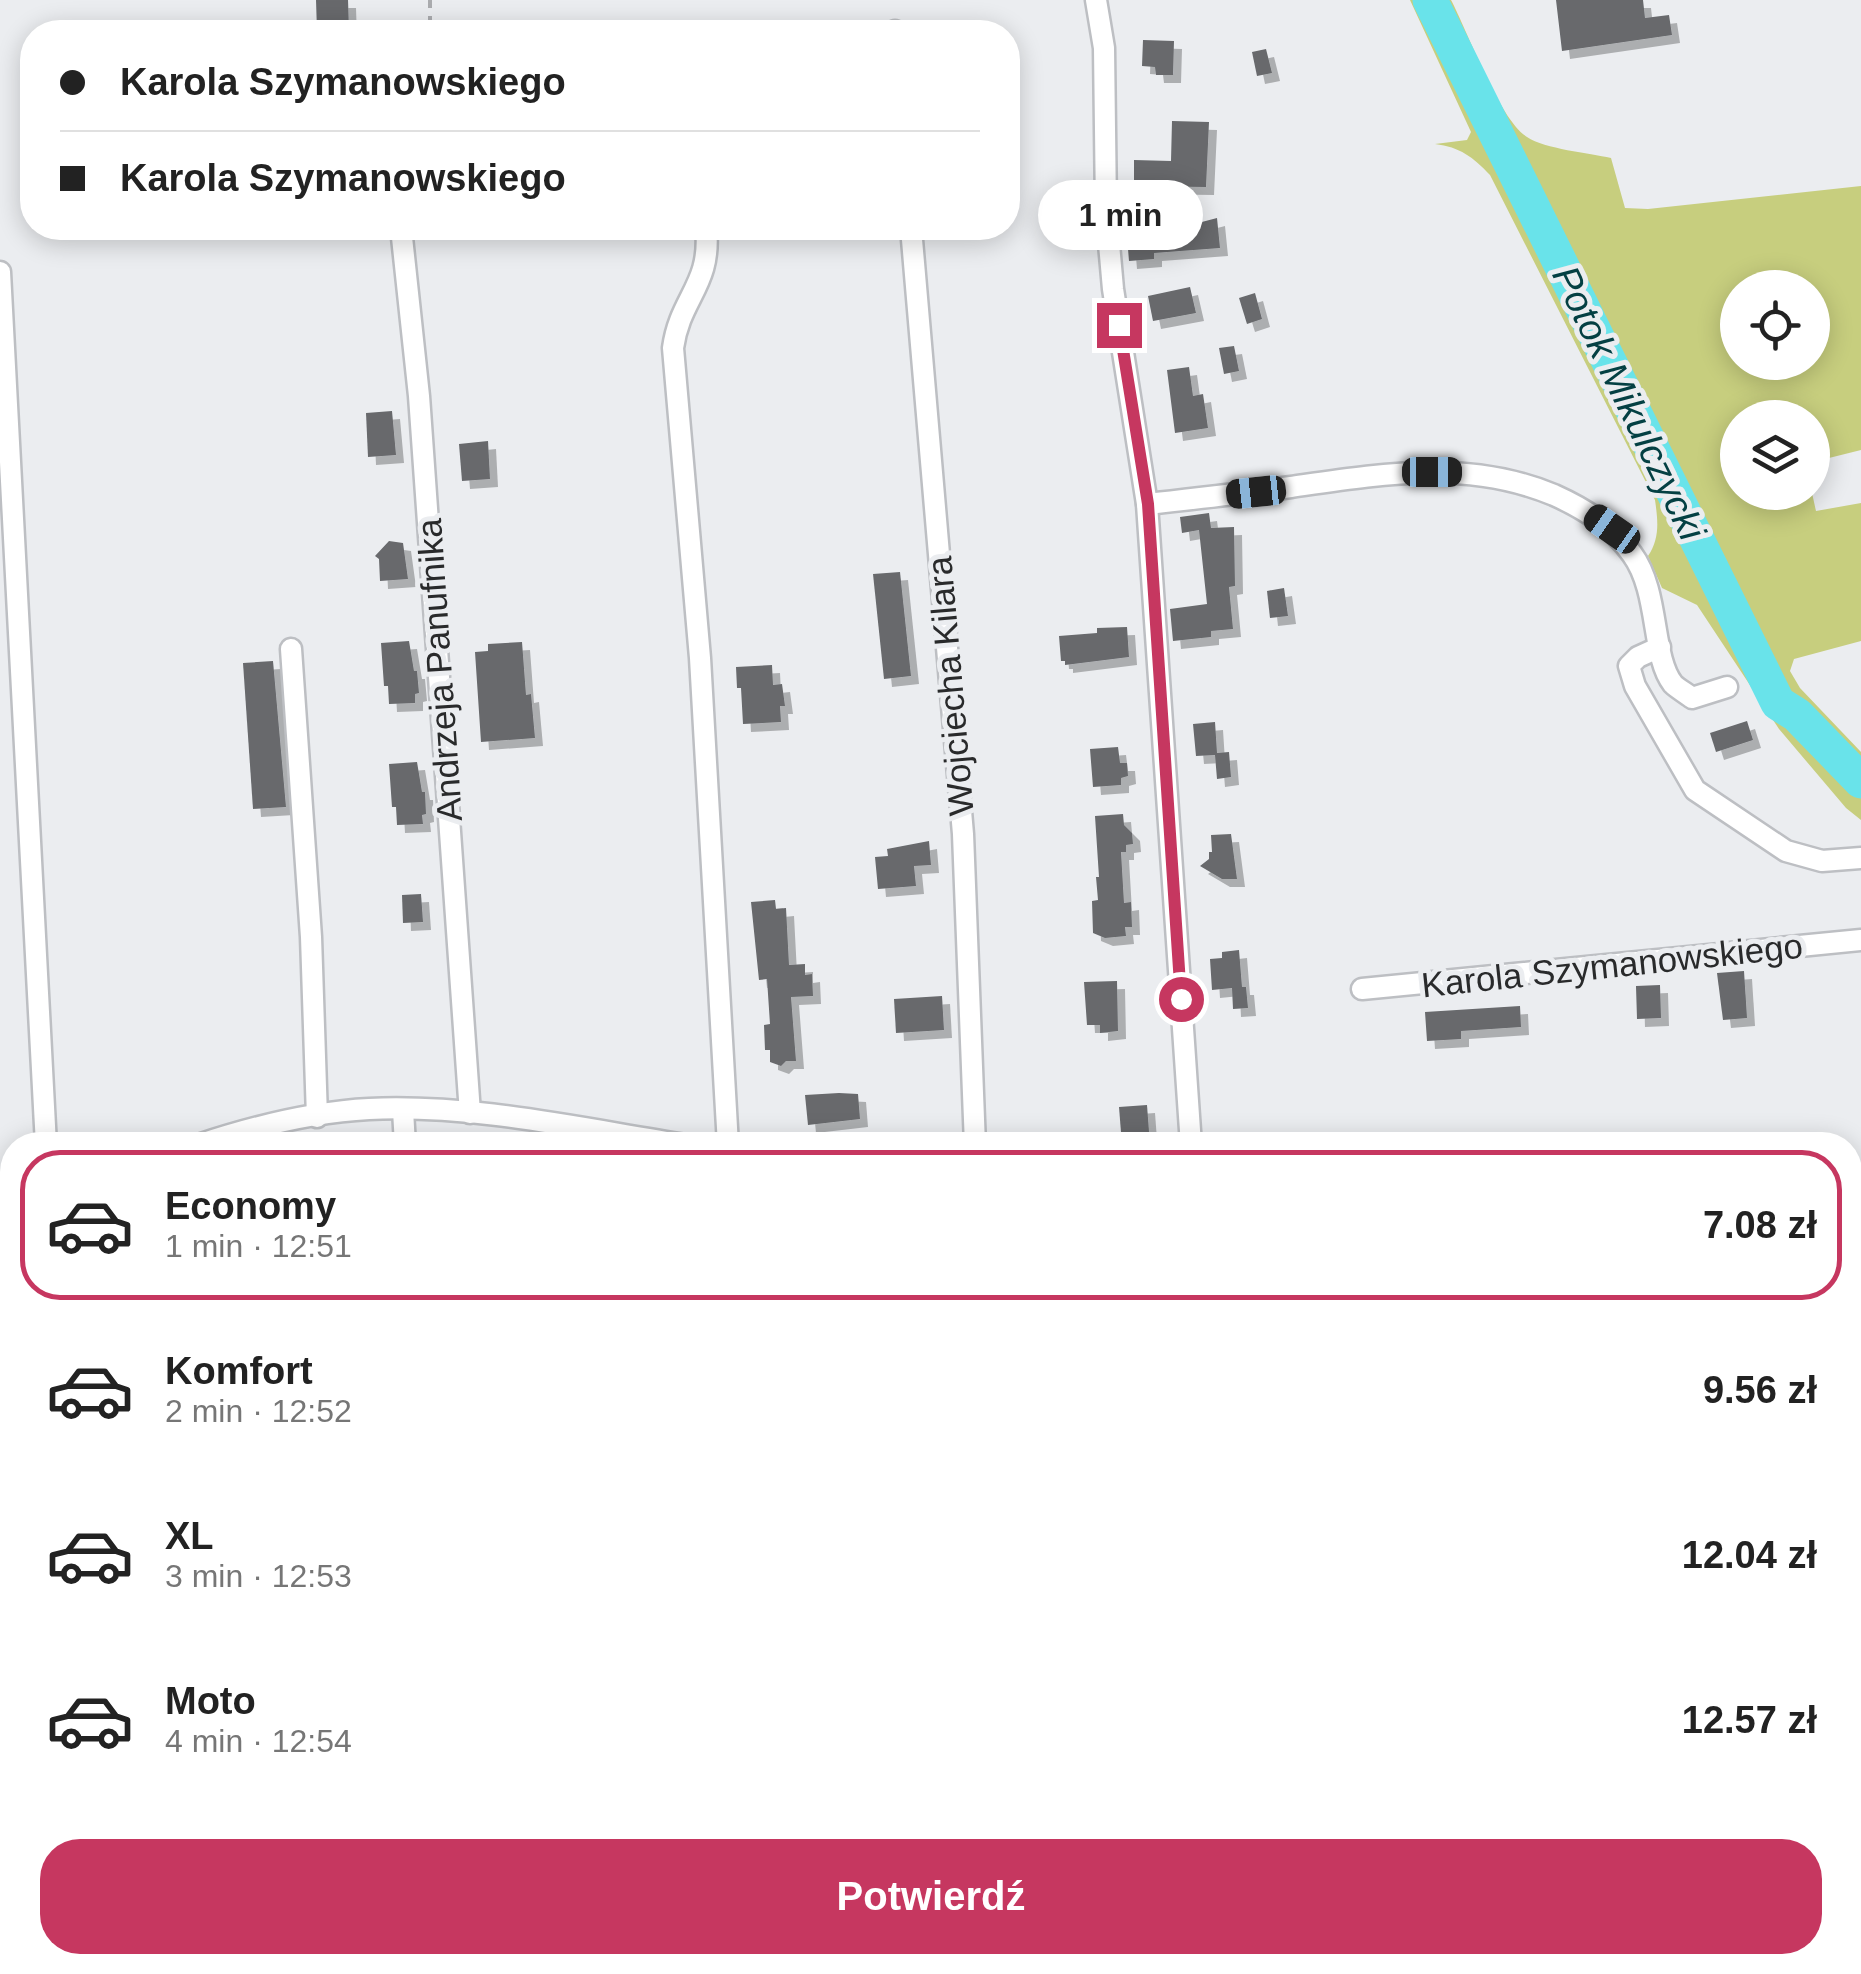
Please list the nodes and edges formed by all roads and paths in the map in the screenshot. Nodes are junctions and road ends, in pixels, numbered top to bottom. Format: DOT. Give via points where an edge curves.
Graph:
graph roads {
  1 [pos="1096,0"];
  2 [pos="402,240"];
  3 [pos="707,240"];
  4 [pos="912,240"];
  5 [pos="0,272"];
  6 [pos="1148,504"];
  7 [pos="1660,647"];
  8 [pos="291,649"];
  9 [pos="1727,688"];
  10 [pos="1861,858"];
  11 [pos="1861,940"];
  12 [pos="1362,990"];
  13 [pos="403,1110"];
  14 [pos="470,1113"];
  15 [pos="317,1117"];
  16 [pos="45,1132"];
  17 [pos="265,1132"];
  18 [pos="404,1132"];
  19 [pos="598,1132"];
  20 [pos="727,1132"];
  21 [pos="975,1132"];
  22 [pos="1191,1132"];
  1 -- 6 [label="street" via="1104,48 1114,289"];
  2 -- 14 [label="street, Andrzeja Panufnika"];
  3 -- 20 [label="street" via="702,279 673,348 700,658"];
  4 -- 21 [label="street, Wojciecha Kilara" via="962,834"];
  5 -- 16 [label="street"];
  6 -- 7 [label="street" via="1408,472 1493,475 1576,505 1612,529 1645,578"];
  6 -- 22 [label="street"];
  7 -- 9 [label="street" via="1672,682 1692,698"];
  7 -- 10 [label="street" via="1629,666 1695,790 1786,850 1822,861"];
  8 -- 15 [label="street"];
  11 -- 12 [label="street, Karola Szymanowskiego"];
  13 -- 14 [label="street"];
  13 -- 15 [label="street"];
  13 -- 18 [label="street"];
  14 -- 19 [label="street"];
  15 -- 17 [label="street"];
}
